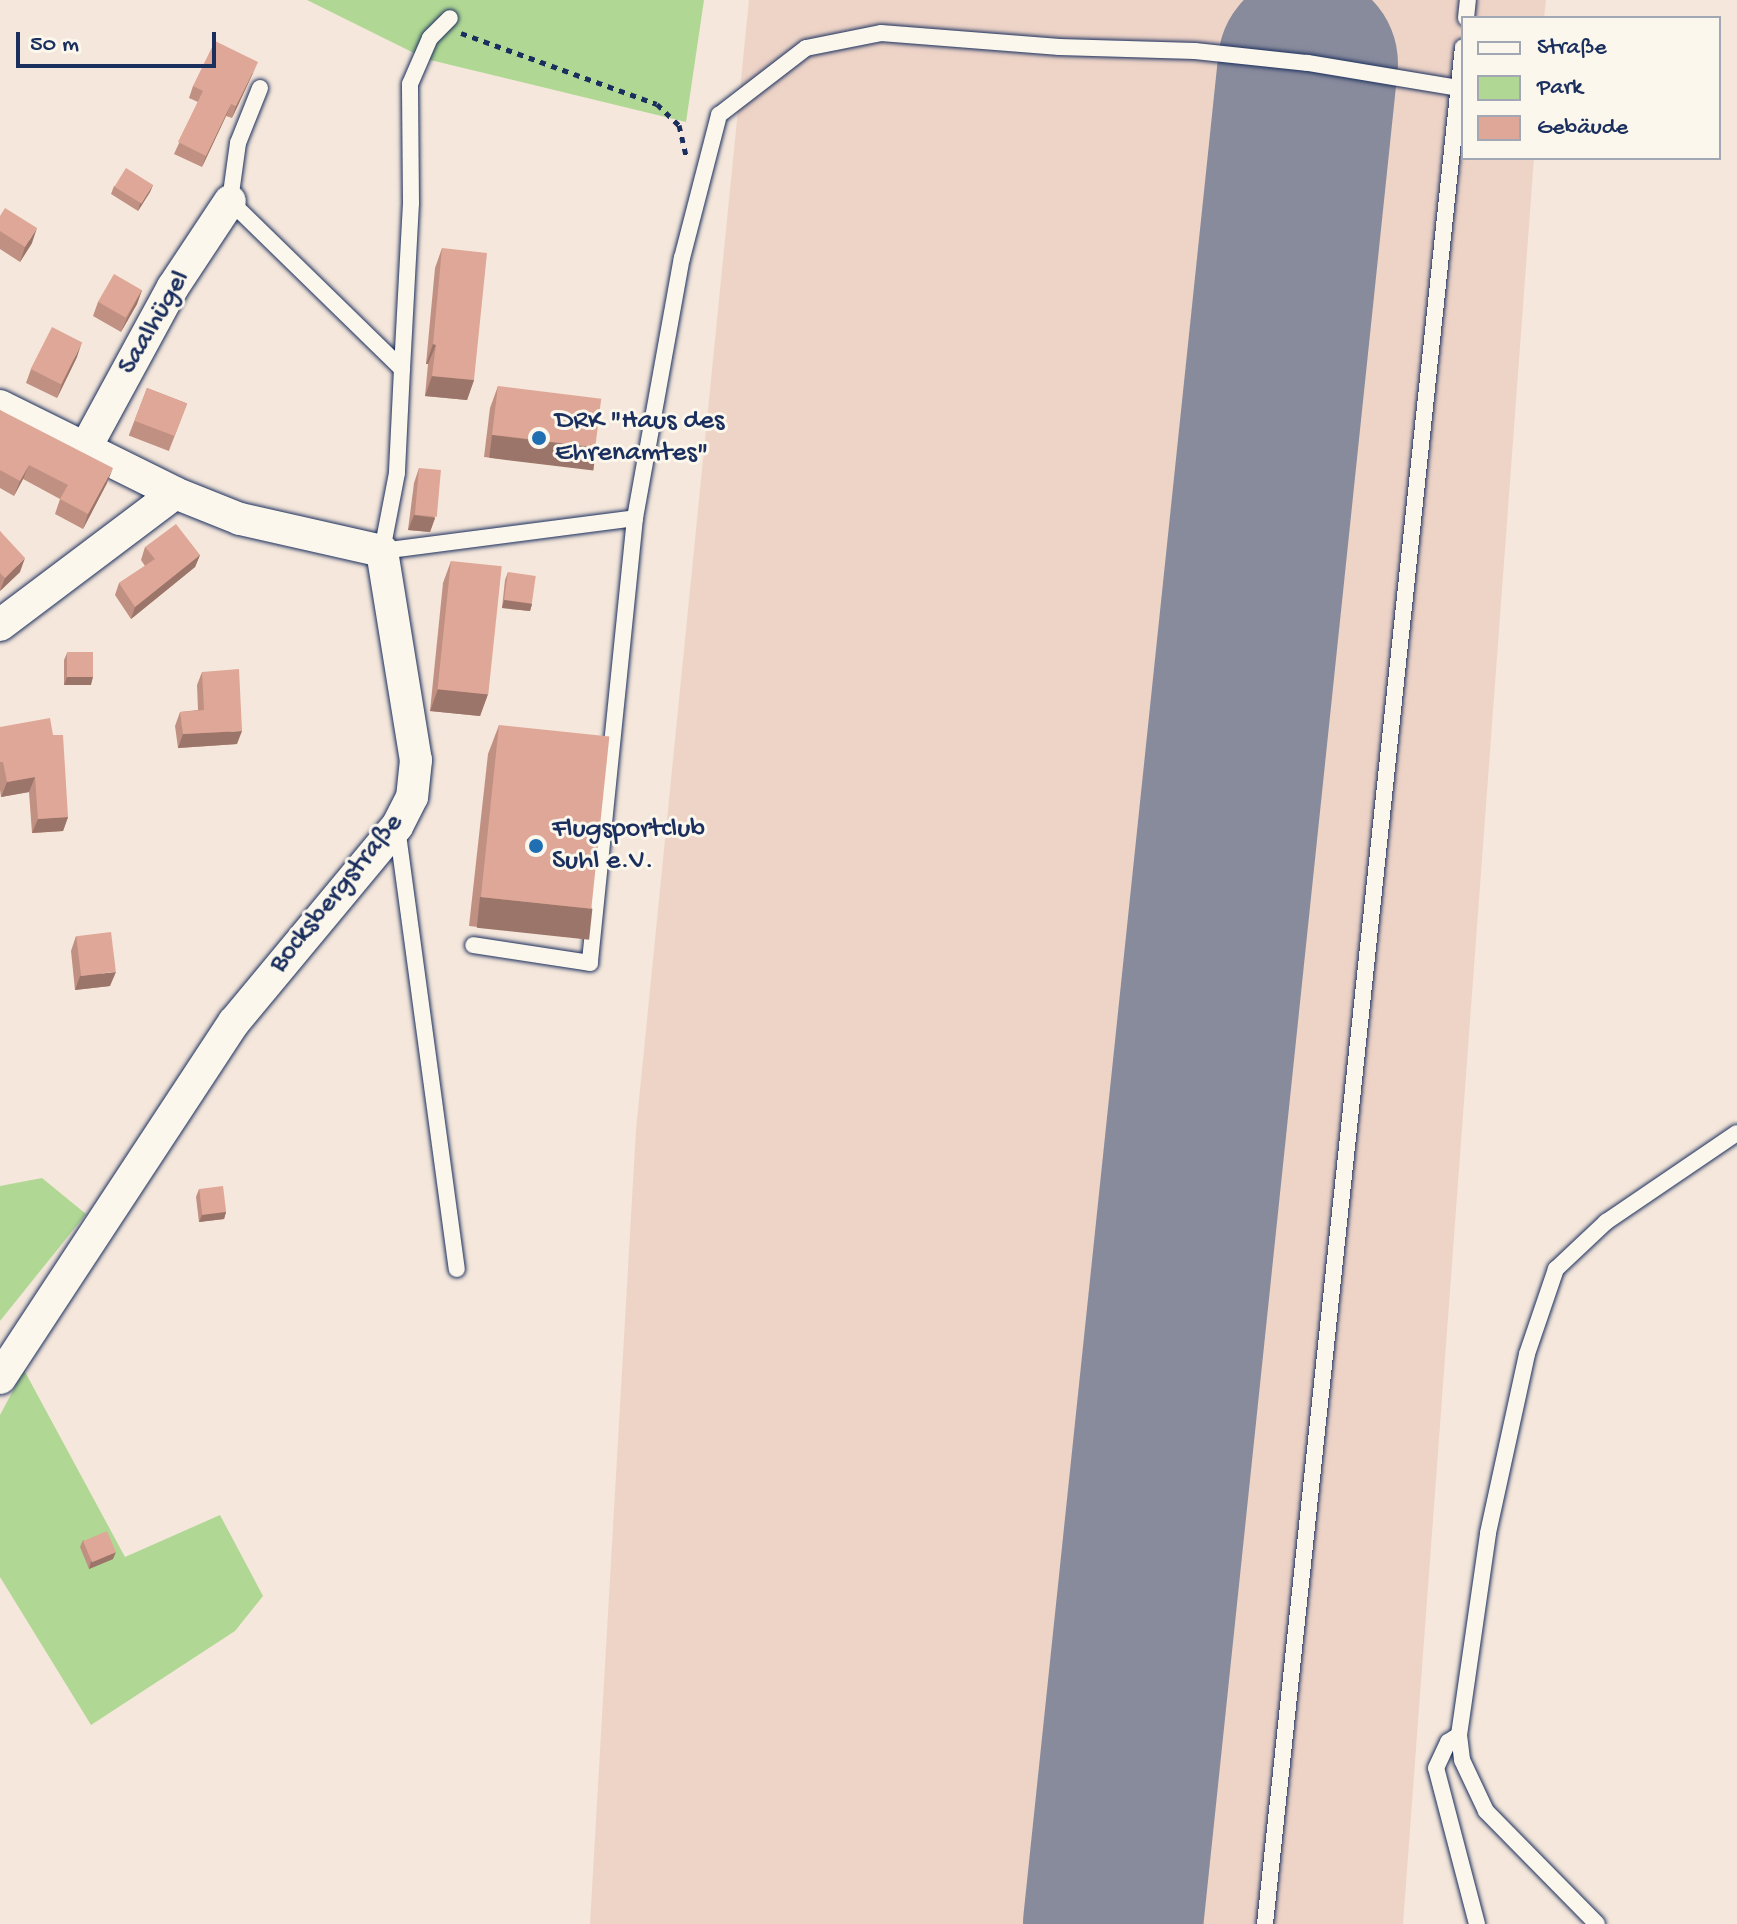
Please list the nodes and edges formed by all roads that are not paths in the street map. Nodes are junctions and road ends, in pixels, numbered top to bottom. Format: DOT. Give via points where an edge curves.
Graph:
graph roads {
  1 [pos="450,18"];
  2 [pos="1461,68"];
  3 [pos="260,88"];
  4 [pos="1459,88"];
  5 [pos="230,201"];
  6 [pos="402,369"];
  7 [pos="0,406"];
  8 [pos="86,447"];
  9 [pos="175,493"];
  10 [pos="635,518"];
  11 [pos="382,551"];
  12 [pos="0,625"];
  13 [pos="397,826"];
  14 [pos="473,945"];
  15 [pos="1737,1133"];
  16 [pos="457,1269"];
  17 [pos="0,1378"];
  18 [pos="1459,1735"];
  19 [pos="1265,1924"];
  20 [pos="1477,1924"];
  21 [pos="1597,1924"];
  1 -- 6 [label="lane" via="430,38 410,84 411,203"];
  2 -- 4 [label="lane"];
  3 -- 5 [label="lane" via="238,143"];
  4 -- 10 [label="lane" via="1195,51 881,33 806,48 719,115 682,258"];
  4 -- 19 [label="lane"];
  5 -- 6 [label="lane"];
  5 -- 8 [label="street, Saalhügel" via="173,287"];
  6 -- 11 [label="lane" via="397,473"];
  7 -- 8 [label="street"];
  8 -- 9 [label="street"];
  9 -- 11 [label="street" via="240,519"];
  9 -- 12 [label="street"];
  10 -- 11 [label="lane"];
  10 -- 14 [label="lane" via="590,963"];
  11 -- 13 [label="street, Bocksbergstraße" via="416,760 412,797"];
  13 -- 16 [label="lane"];
  13 -- 17 [label="street, Bocksbergstraße" via="234,1022"];
  15 -- 18 [label="lane" via="1606,1222 1556,1269 1527,1354 1488,1533"];
  18 -- 20 [label="lane" via="1448,1742 1436,1768"];
  18 -- 21 [label="lane" via="1462,1760 1486,1811"];
}
